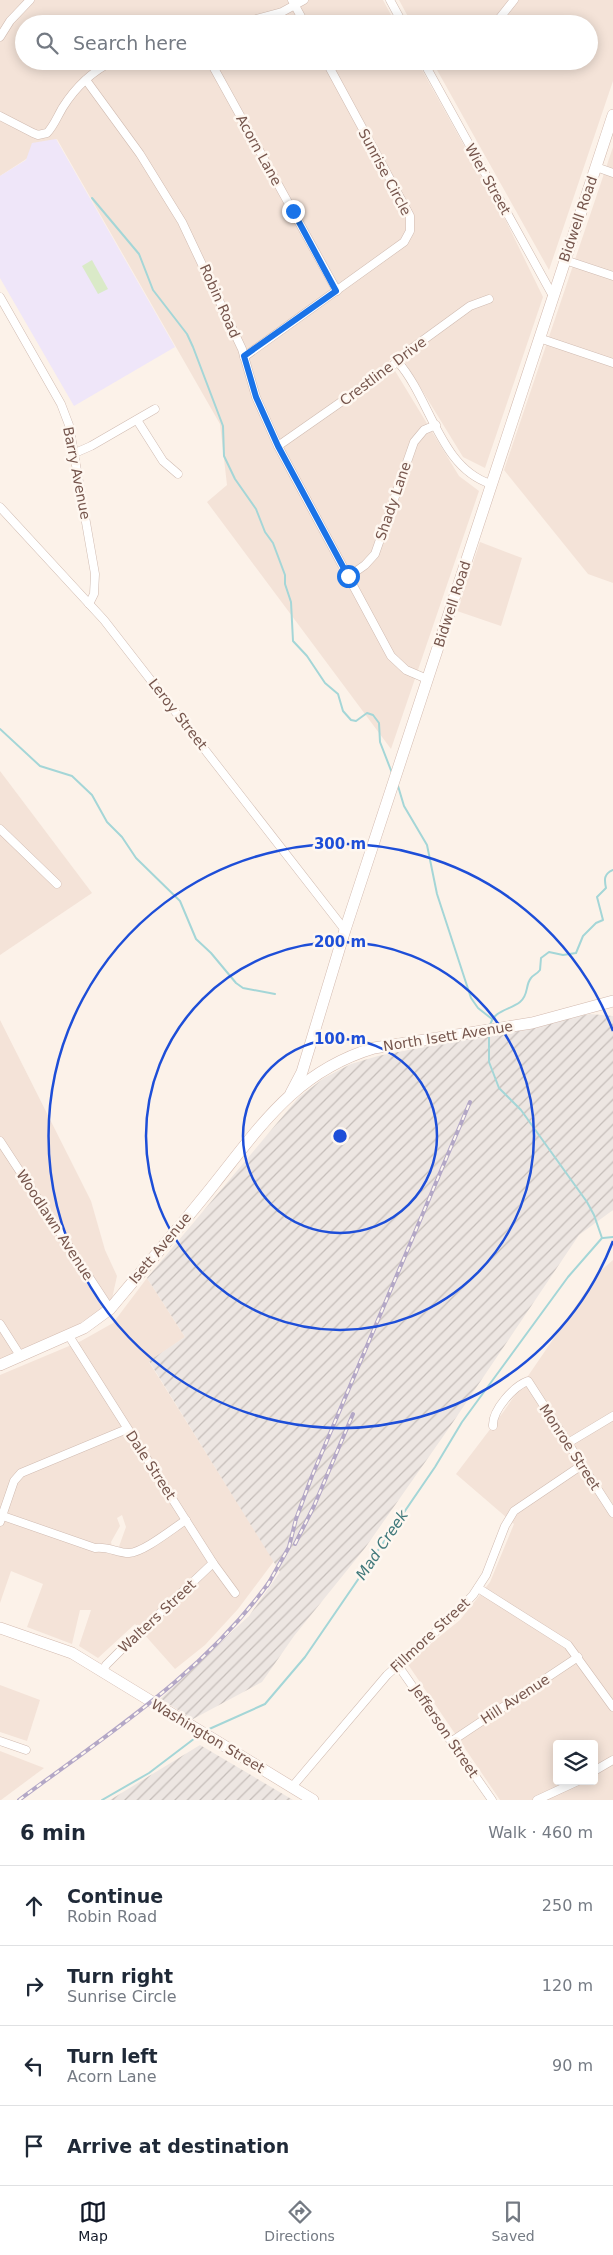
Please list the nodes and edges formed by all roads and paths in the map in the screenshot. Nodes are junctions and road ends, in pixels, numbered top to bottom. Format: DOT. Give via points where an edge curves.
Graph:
graph roads {
  1 [pos="30,0"];
  2 [pos="304,0"];
  3 [pos="390,0"];
  4 [pos="514,0"];
  5 [pos="293,3"];
  6 [pos="16,15"];
  7 [pos="271,15"];
  8 [pos="300,15"];
  9 [pos="398,15"];
  10 [pos="502,15"];
  11 [pos="15,16"];
  12 [pos="0,37"];
  13 [pos="100,70"];
  14 [pos="215,70"];
  15 [pos="331,70"];
  16 [pos="428,70"];
  17 [pos="86,80"];
  18 [pos="613,115"];
  19 [pos="0,116"];
  20 [pos="596,168"];
  21 [pos="613,173"];
  22 [pos="565,260"];
  23 [pos="613,276"];
  24 [pos="336,291"];
  25 [pos="553,296"];
  26 [pos="0,297"];
  27 [pos="489,299"];
  28 [pos="539,338"];
  29 [pos="244,356"];
  30 [pos="398,362"];
  31 [pos="613,363"];
  32 [pos="155,409"];
  33 [pos="137,420"];
  34 [pos="436,425"];
  35 [pos="278,446"];
  36 [pos="75,453"];
  37 [pos="178,474"];
  38 [pos="491,484"];
  39 [pos="0,508"];
  40 [pos="348,576"];
  41 [pos="89,604"];
  42 [pos="427,679"];
  43 [pos="0,829"];
  44 [pos="57,884"];
  45 [pos="345,930"];
  46 [pos="613,1001"];
  47 [pos="291,1093"];
  48 [pos="0,1141"];
  49 [pos="110,1309"];
  50 [pos="0,1324"];
  51 [pos="69,1336"];
  52 [pos="21,1357"];
  53 [pos="0,1365"];
  54 [pos="613,1416"];
  55 [pos="493,1426"];
  56 [pos="127,1429"];
  57 [pos="568,1443"];
  58 [pos="582,1465"];
  59 [pos="611,1507"];
  60 [pos="1,1517"];
  61 [pos="186,1520"];
  62 [pos="213,1563"];
  63 [pos="478,1588"];
  64 [pos="235,1593"];
  65 [pos="0,1628"];
  66 [pos="578,1657"];
  67 [pos="398,1664"];
  68 [pos="103,1671"];
  69 [pos="613,1707"];
  70 [pos="0,1741"];
  71 [pos="452,1742"];
  72 [pos="26,1750"];
  73 [pos="613,1760"];
  74 [pos="598,1769"];
  75 [pos="569,1785"];
  76 [pos="292,1787"];
  77 [pos="313,1800"];
  78 [pos="492,1800"];
  79 [pos="536,1800"];
  1 -- 6 [label="street"];
  2 -- 5 [label="street"];
  3 -- 9 [label="street"];
  4 -- 10 [label="street"];
  5 -- 7 [label="street" via="282,12"];
  5 -- 8 [label="street"];
  11 -- 12 [label="street"];
  13 -- 17 [label="street"];
  14 -- 24 [label="street, Acorn Lane"];
  15 -- 24 [label="street, Sunrise Circle" via="411,220 404,242"];
  16 -- 25 [label="street, Wier Street"];
  17 -- 19 [label="street" via="64,105 48,132 42,135"];
  17 -- 29 [label="street, Robin Road" via="140,154 182,222"];
  18 -- 20 [label="main road, Bidwell Road"];
  20 -- 21 [label="street"];
  20 -- 22 [label="main road, Bidwell Road"];
  22 -- 23 [label="street"];
  22 -- 25 [label="main road, Bidwell Road"];
  24 -- 29 [label="street, Sunrise Circle"];
  25 -- 28 [label="main road, Bidwell Road"];
  26 -- 36 [label="street, Barry Avenue" via="61,404 70,425"];
  27 -- 30 [label="street, Crestline Drive" via="470,306"];
  28 -- 31 [label="street"];
  28 -- 38 [label="main road, Bidwell Road"];
  29 -- 35 [label="street, Robin Road" via="256,397"];
  30 -- 34 [label="street"];
  30 -- 35 [label="street, Crestline Drive"];
  32 -- 33 [label="street"];
  33 -- 36 [label="street"];
  33 -- 37 [label="street" via="163,461"];
  34 -- 38 [label="street" via="458,465 475,478"];
  34 -- 40 [label="street, Shady Lane" via="424,430 414,442 375,554"];
  35 -- 40 [label="street, Robin Road"];
  36 -- 41 [label="street, Barry Avenue" via="95,574 94,594"];
  38 -- 42 [label="main road, Bidwell Road"];
  39 -- 41 [label="street, Leroy Street"];
  40 -- 42 [label="street, Robin Road" via="391,656 406,670"];
  41 -- 45 [label="street, Leroy Street" via="124,644"];
  42 -- 45 [label="main road, Bidwell Road"];
  43 -- 44 [label="street"];
  45 -- 47 [label="main road, Bidwell Road" via="302,1072"];
  46 -- 47 [label="main road, North Isett Avenue" via="532,1023 374,1048 334,1063"];
  47 -- 49 [label="main road, Isett Avenue"];
  48 -- 49 [label="street, Woodlawn Avenue"];
  49 -- 51 [label="main road, Isett Avenue"];
  50 -- 52 [label="street"];
  51 -- 52 [label="main road, Isett Avenue"];
  51 -- 56 [label="street, Dale Street"];
  52 -- 53 [label="main road, Isett Avenue"];
  54 -- 57 [label="street"];
  55 -- 57 [label="street, Monroe Street" via="494,1418 512,1392 528,1382"];
  56 -- 60 [label="street" via="21,1473 14,1480"];
  56 -- 61 [label="street, Dale Street"];
  57 -- 58 [label="street, Monroe Street"];
  58 -- 59 [label="street, Monroe Street"];
  58 -- 63 [label="street, Fillmore Street" via="514,1511"];
  60 -- 61 [label="street" via="95,1548 108,1547 130,1553"];
  61 -- 62 [label="street, Dale Street"];
  62 -- 64 [label="street, Dale Street"];
  62 -- 68 [label="street, Walters Street"];
  63 -- 66 [label="street" via="558,1637"];
  63 -- 67 [label="street, Fillmore Street" via="463,1607"];
  65 -- 68 [label="main road, Washington Street" via="72,1653"];
  66 -- 69 [label="street"];
  66 -- 71 [label="street, Hill Avenue"];
  67 -- 71 [label="street, Jefferson Street"];
  67 -- 76 [label="street, Fillmore Street"];
  68 -- 76 [label="main road, Washington Street"];
  70 -- 72 [label="street"];
  71 -- 78 [label="street, Jefferson Street"];
  73 -- 74 [label="street"];
  75 -- 79 [label="street"];
  76 -- 77 [label="main road, Washington Street"];
}
